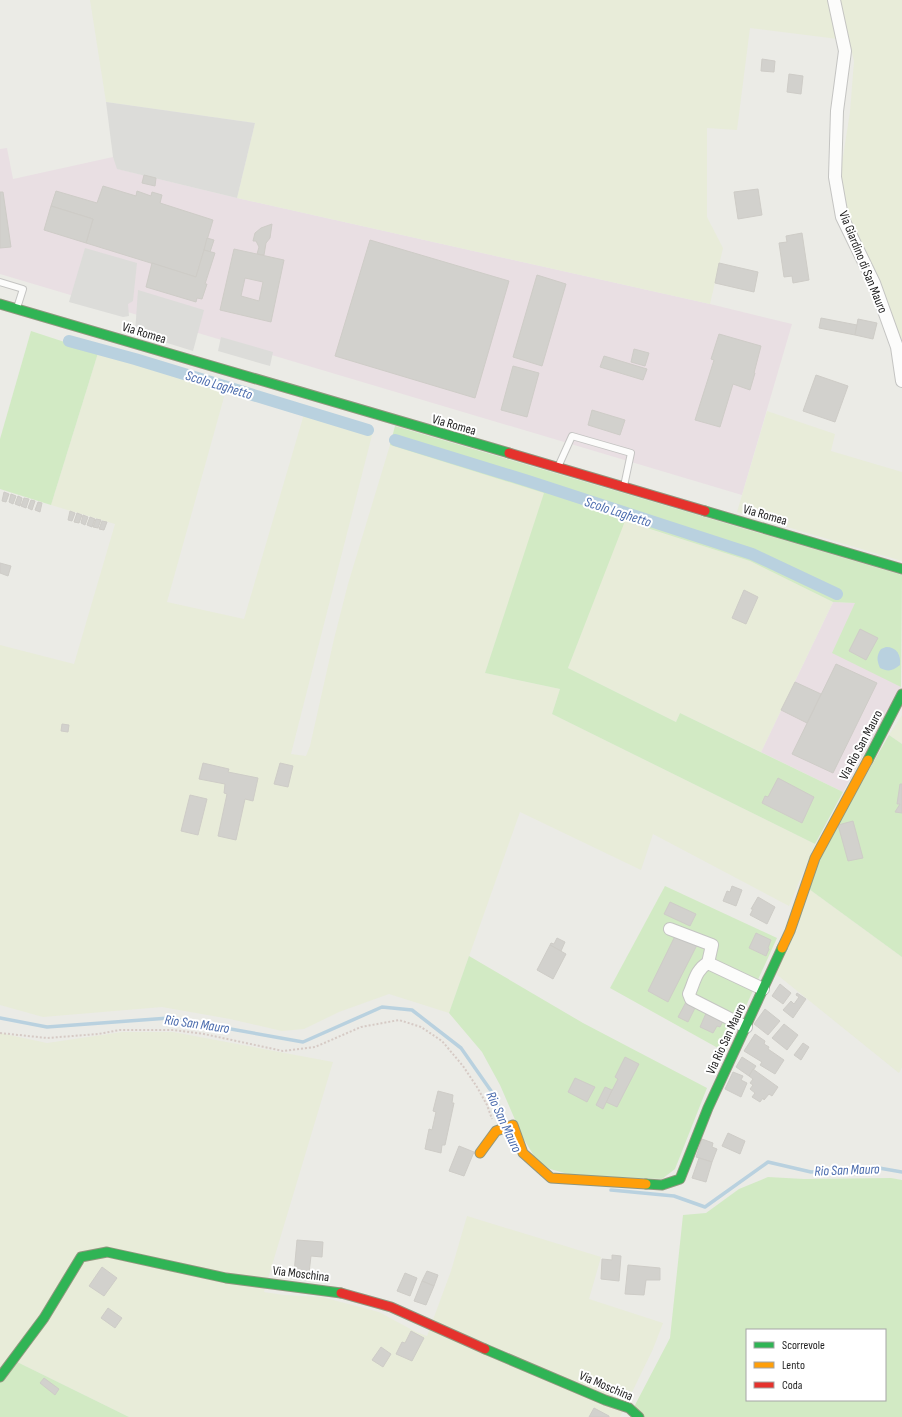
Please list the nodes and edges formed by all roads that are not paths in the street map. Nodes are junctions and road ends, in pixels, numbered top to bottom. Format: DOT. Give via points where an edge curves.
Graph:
graph roads {
  1 [pos="834,0"];
  2 [pos="0,282"];
  3 [pos="0,304"];
  4 [pos="17,308"];
  5 [pos="902,381"];
  6 [pos="557,468"];
  7 [pos="624,488"];
  8 [pos="902,569"];
  9 [pos="902,694"];
  10 [pos="670,929"];
  11 [pos="708,963"];
  12 [pos="763,989"];
  13 [pos="746,1027"];
  14 [pos="480,1153"];
  15 [pos="0,1377"];
  16 [pos="639,1417"];
  1 -- 5 [label="street, Via Giardino di San Mauro" via="846,51 837,111 835,177 842,217 874,283 897,347"];
  2 -- 4 [label="lane" via="23,289"];
  3 -- 4 [label="street, Via Romea"];
  4 -- 6 [label="street, Via Romea"];
  6 -- 7 [label="street, Via Romea"];
  6 -- 7 [label="lane" via="572,436 631,453"];
  7 -- 8 [label="street, Via Romea"];
  9 -- 12 [label="street, Via Rio San Mauro" via="815,858 790,931"];
  10 -- 11 [label="street" via="712,945"];
  11 -- 12 [label="street"];
  11 -- 13 [label="street" via="698,972 689,994 691,999"];
  12 -- 13 [label="street, Via Rio San Mauro"];
  13 -- 14 [label="street, Via Rio San Mauro" via="708,1108 680,1179 662,1186 551,1178 523,1153 513,1125 496,1131"];
  15 -- 16 [label="street, Via Moschina" via="44,1318 81,1257 107,1252 226,1278 344,1293 391,1307 509,1360 629,1408"];
}
